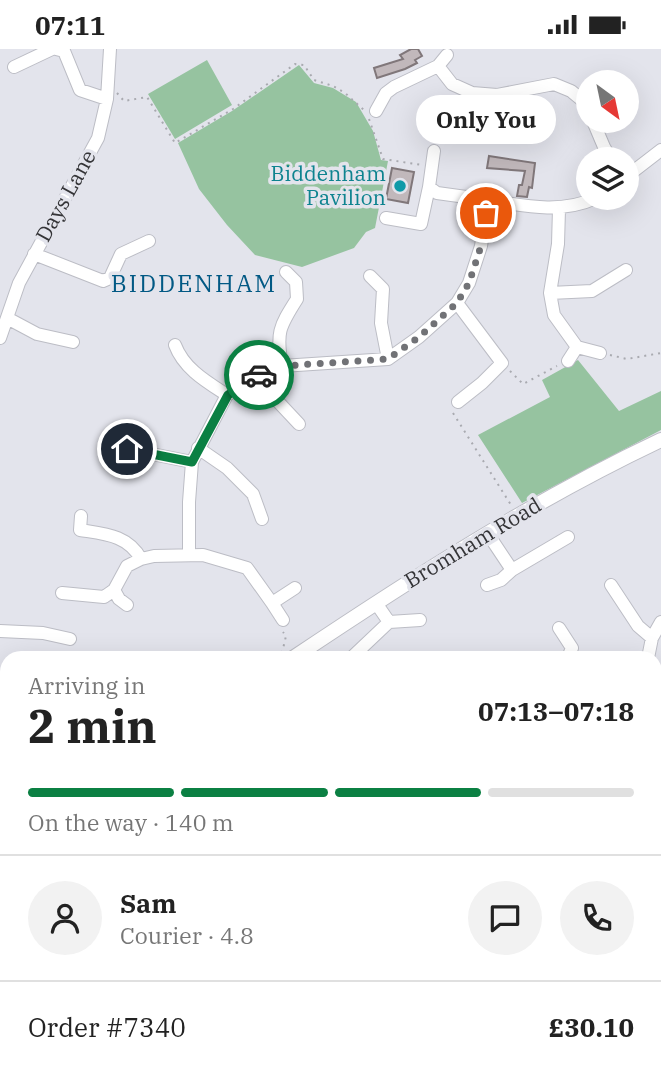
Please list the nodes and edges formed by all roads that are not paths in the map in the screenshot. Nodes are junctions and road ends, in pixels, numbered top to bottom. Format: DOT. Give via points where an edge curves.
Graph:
graph roads {
  1 [pos="54,49"];
  2 [pos="110,49"];
  3 [pos="447,55"];
  4 [pos="438,66"];
  5 [pos="14,67"];
  6 [pos="576,95"];
  7 [pos="107,99"];
  8 [pos="376,111"];
  9 [pos="661,150"];
  10 [pos="434,151"];
  11 [pos="639,167"];
  12 [pos="433,190"];
  13 [pos="488,200"];
  14 [pos="576,204"];
  15 [pos="559,209"];
  16 [pos="386,218"];
  17 [pos="149,241"];
  18 [pos="34,254"];
  19 [pos="626,270"];
  20 [pos="286,272"];
  21 [pos="370,276"];
  22 [pos="551,293"];
  23 [pos="457,303"];
  24 [pos="7,318"];
  25 [pos="0,338"];
  26 [pos="73,342"];
  27 [pos="175,345"];
  28 [pos="577,347"];
  29 [pos="600,353"];
  30 [pos="388,359"];
  31 [pos="568,361"];
  32 [pos="282,366"];
  33 [pos="255,377"];
  34 [pos="228,395"];
  35 [pos="458,402"];
  36 [pos="299,424"];
  37 [pos="119,429"];
  38 [pos="661,440"];
  39 [pos="198,448"];
  40 [pos="192,462"];
  41 [pos="81,516"];
  42 [pos="262,519"];
  43 [pos="488,534"];
  44 [pos="568,537"];
  45 [pos="189,555"];
  46 [pos="141,559"];
  47 [pos="512,570"];
  48 [pos="487,585"];
  49 [pos="611,586"];
  50 [pos="295,588"];
  51 [pos="114,590"];
  52 [pos="62,593"];
  53 [pos="272,603"];
  54 [pos="376,603"];
  55 [pos="127,604"];
  56 [pos="283,620"];
  57 [pos="420,620"];
  58 [pos="389,622"];
  59 [pos="661,622"];
  60 [pos="559,628"];
  61 [pos="0,631"];
  62 [pos="652,638"];
  63 [pos="70,639"];
  64 [pos="295,651"];
  65 [pos="358,651"];
  66 [pos="570,651"];
  67 [pos="649,651"];
  1 -- 5 [label="street"];
  1 -- 7 [label="street" via="64,51 80,90"];
  2 -- 7 [label="street, Days Lane"];
  3 -- 4 [label="street"];
  4 -- 6 [label="street" via="452,85 472,93 496,95 554,84"];
  4 -- 8 [label="street" via="394,87"];
  7 -- 18 [label="street, Days Lane" via="98,138"];
  9 -- 11 [label="street"];
  10 -- 12 [label="street"];
  12 -- 13 [label="street"];
  12 -- 16 [label="street" via="421,224"];
  13 -- 15 [label="street"];
  13 -- 23 [label="street" via="481,246"];
  14 -- 15 [label="street"];
  15 -- 22 [label="street"];
  17 -- 18 [label="street" via="121,254 110,278 103,282"];
  18 -- 24 [label="street, Days Lane"];
  19 -- 22 [label="street" via="592,291"];
  20 -- 32 [label="street" via="296,282 297,299 277,339"];
  21 -- 30 [label="street" via="383,289 381,323"];
  22 -- 28 [label="street" via="554,315"];
  23 -- 30 [label="street"];
  23 -- 35 [label="street" via="502,363"];
  24 -- 25 [label="street, Days Lane"];
  24 -- 26 [label="street" via="37,334"];
  27 -- 34 [label="street" via="180,359"];
  28 -- 29 [label="street"];
  28 -- 31 [label="street"];
  30 -- 32 [label="street"];
  32 -- 33 [label="street"];
  33 -- 34 [label="street"];
  33 -- 36 [label="street"];
  34 -- 39 [label="street"];
  37 -- 40 [label="street" via="127,449"];
  38 -- 43 [label="main road, Bromham Road"];
  39 -- 40 [label="street"];
  39 -- 42 [label="street" via="253,494"];
  40 -- 45 [label="street"];
  41 -- 46 [label="street" via="77,536 124,540"];
  43 -- 47 [label="street"];
  43 -- 54 [label="main road, Bromham Road"];
  44 -- 47 [label="street"];
  45 -- 46 [label="street"];
  45 -- 53 [label="street" via="247,568"];
  46 -- 51 [label="street" via="127,566"];
  47 -- 48 [label="street"];
  49 -- 62 [label="street" via="638,626"];
  50 -- 53 [label="street"];
  51 -- 52 [label="street" via="104,597"];
  51 -- 55 [label="street"];
  53 -- 56 [label="street"];
  54 -- 58 [label="street"];
  54 -- 64 [label="main road, Bromham Road"];
  57 -- 58 [label="street"];
  58 -- 65 [label="street"];
  59 -- 62 [label="street"];
  60 -- 66 [label="street"];
  61 -- 63 [label="street"];
  62 -- 67 [label="street"];
}
